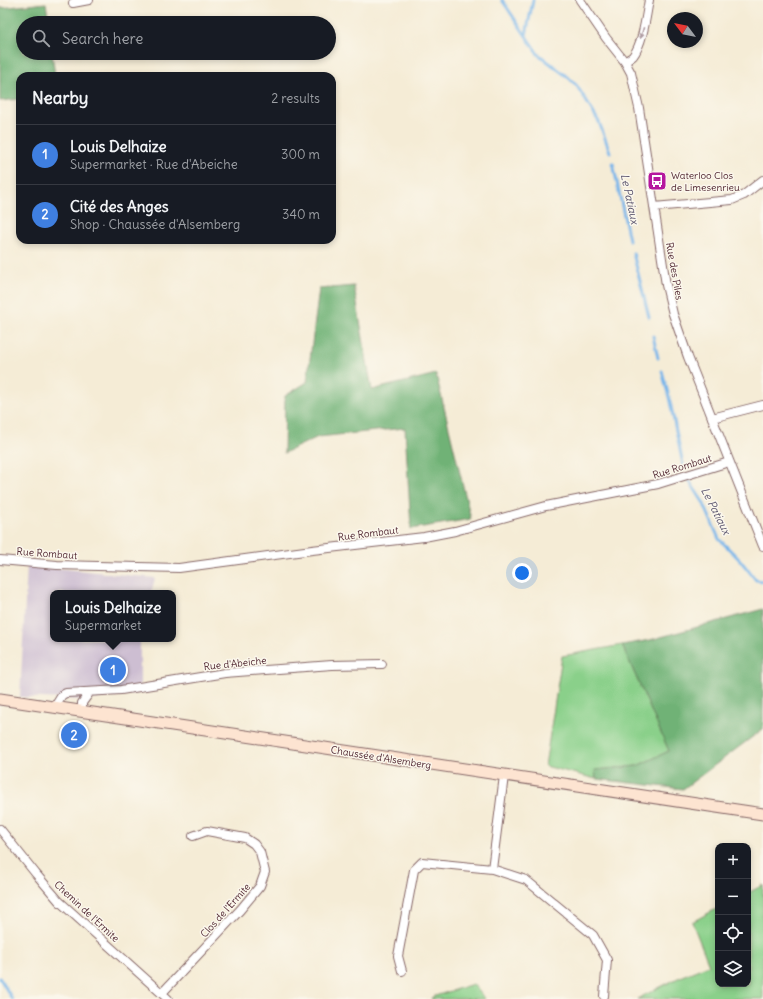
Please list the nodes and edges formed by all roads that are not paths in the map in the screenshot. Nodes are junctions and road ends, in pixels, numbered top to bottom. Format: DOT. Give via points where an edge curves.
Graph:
graph roads {
  1 [pos="90,0"];
  2 [pos="580,0"];
  3 [pos="649,0"];
  4 [pos="73,3"];
  5 [pos="625,62"];
  6 [pos="763,180"];
  7 [pos="654,207"];
  8 [pos="763,405"];
  9 [pos="712,418"];
  10 [pos="729,462"];
  11 [pos="763,546"];
  12 [pos="0,560"];
  13 [pos="382,664"];
  14 [pos="90,692"];
  15 [pos="0,700"];
  16 [pos="54,708"];
  17 [pos="82,712"];
  18 [pos="504,776"];
  19 [pos="763,814"];
  20 [pos="0,829"];
  21 [pos="193,836"];
  22 [pos="492,869"];
  23 [pos="402,971"];
  24 [pos="162,993"];
  25 [pos="604,996"];
  26 [pos="168,999"];
  1 -- 4 [label="street"];
  2 -- 5 [label="street, Rue des Piles"];
  3 -- 5 [label="street, one-way" via="637,48 633,56"];
  5 -- 7 [label="street, Rue des Piles" via="631,73 639,108"];
  6 -- 7 [label="street" via="744,195 732,200"];
  7 -- 9 [label="street, Rue des Piles" via="673,314"];
  8 -- 9 [label="street"];
  9 -- 10 [label="street, Rue des Piles"];
  10 -- 11 [label="street, Rue des Piles"];
  10 -- 12 [label="street, Rue Rombaut" via="658,484 546,506 424,537 179,568 57,565"];
  13 -- 14 [label="street, Rue d'Abeiche" via="225,673 121,690"];
  14 -- 16 [label="street, Rue d'Abeiche" via="66,693"];
  14 -- 17 [label="street" via="82,703"];
  15 -- 16 [label="main road, Chaussée d'Alsemberg"];
  16 -- 17 [label="main road, Chaussée d'Alsemberg"];
  17 -- 18 [label="main road, Chaussée d'Alsemberg"];
  18 -- 19 [label="main road, Chaussée d'Alsemberg"];
  18 -- 22 [label="street"];
  20 -- 24 [label="street, Chemin de l'Ermite" via="59,901"];
  21 -- 24 [label="street, Clos de l'Ermite" via="207,831 245,838 260,852 265,872 260,886 240,910"];
  22 -- 23 [label="street" via="422,862 414,870 398,956"];
  22 -- 25 [label="street" via="526,880 592,935 607,960"];
  24 -- 26 [label="street, Chemin de l'Ermite"];
}
